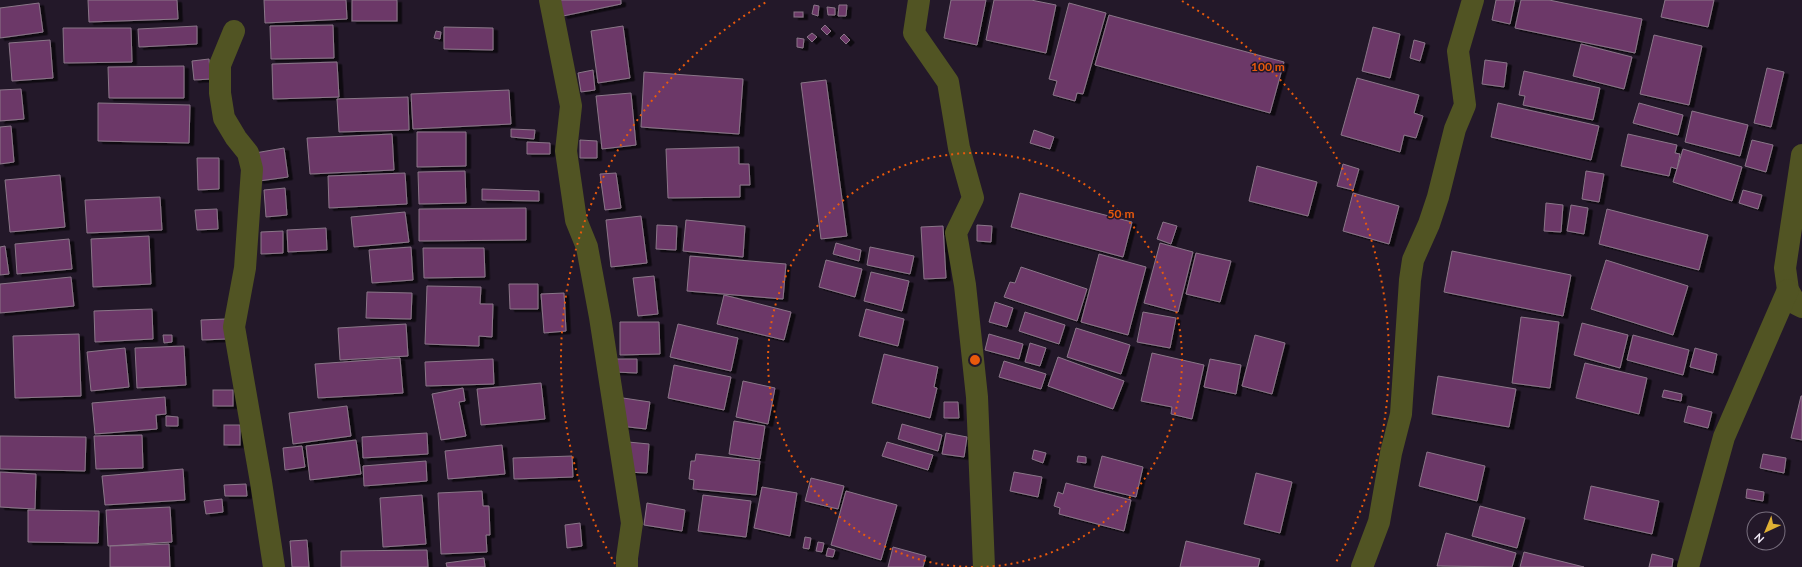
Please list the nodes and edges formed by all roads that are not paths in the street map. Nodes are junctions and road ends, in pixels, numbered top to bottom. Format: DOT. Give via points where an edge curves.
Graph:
graph roads {
  1 [pos="550,0"];
  2 [pos="919,0"];
  3 [pos="1473,0"];
  4 [pos="234,31"];
  5 [pos="1802,155"];
  6 [pos="1788,290"];
  7 [pos="1802,307"];
  8 [pos="274,567"];
  9 [pos="627,567"];
  10 [pos="984,567"];
  11 [pos="1362,567"];
  12 [pos="1688,567"];
  1 -- 9 [label="street" via="570,106 566,151 576,220 587,247 632,523"];
  2 -- 10 [label="street" via="914,33 948,82 959,148 973,198 956,233 965,285 977,397"];
  3 -- 11 [label="street" via="1458,51 1465,105 1429,224 1413,260 1401,414 1391,453 1379,522"];
  4 -- 8 [label="street" via="220,65 220,93 224,118 248,153 252,169 246,268 234,327"];
  5 -- 6 [label="street" via="1785,268"];
  6 -- 7 [label="street" via="1796,304"];
  6 -- 12 [label="street" via="1724,437"];
}
